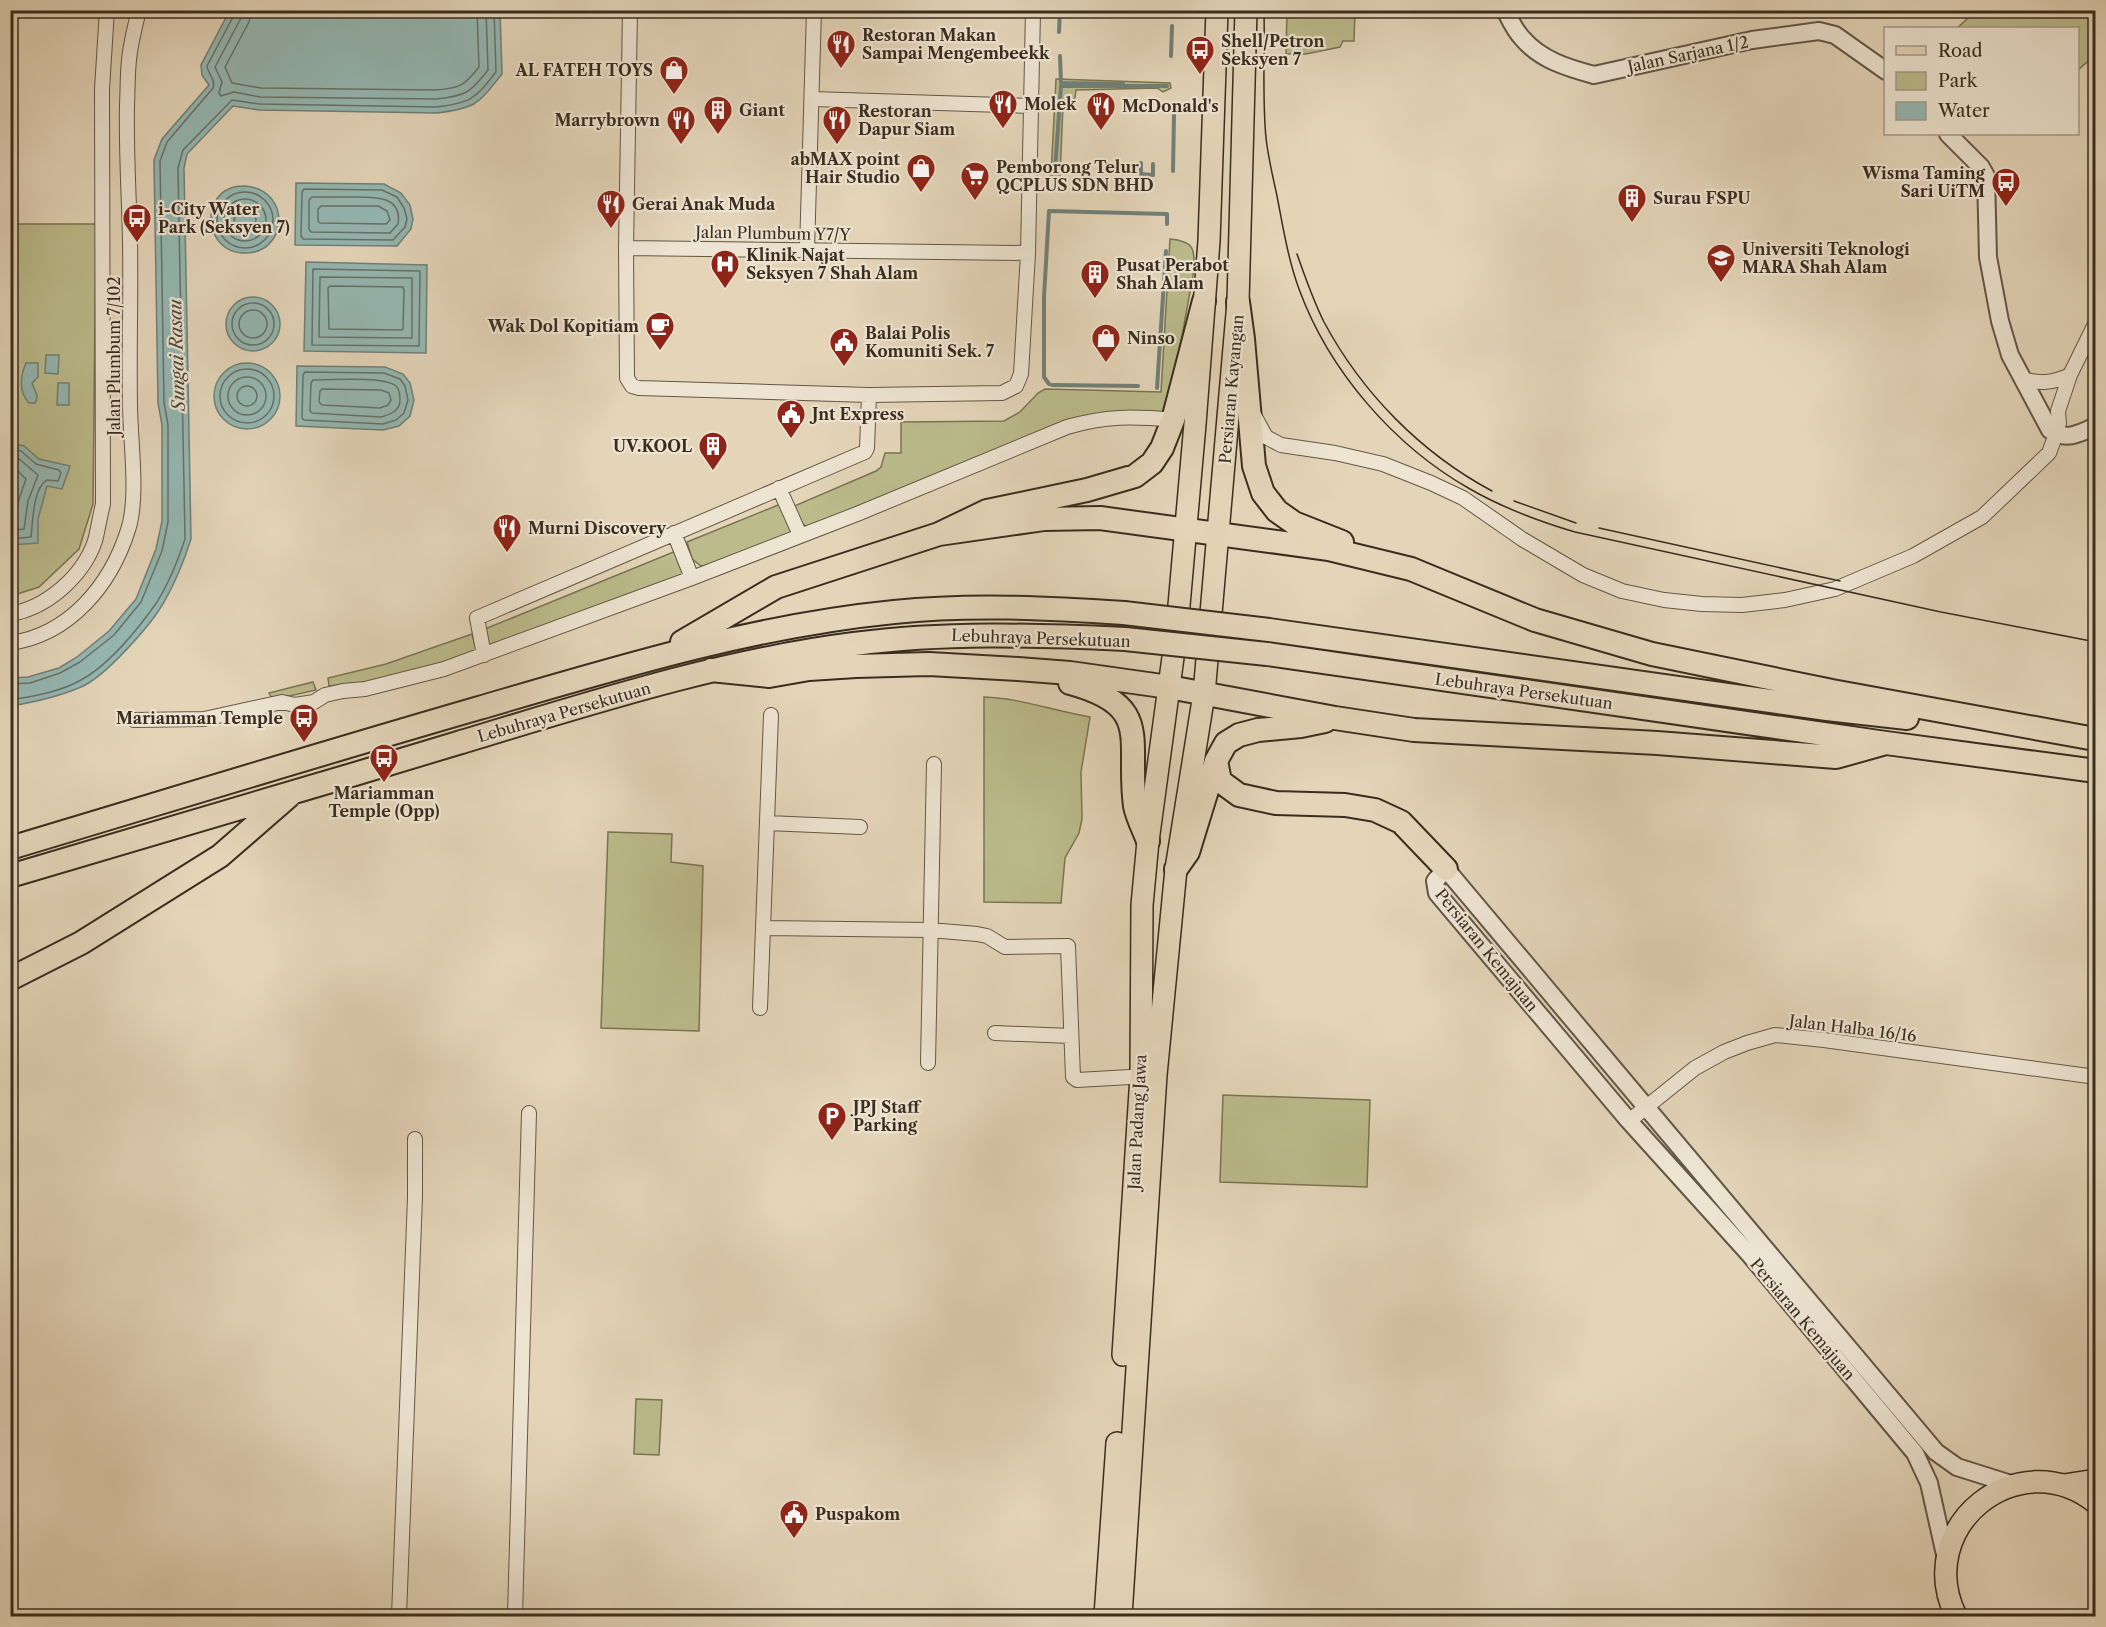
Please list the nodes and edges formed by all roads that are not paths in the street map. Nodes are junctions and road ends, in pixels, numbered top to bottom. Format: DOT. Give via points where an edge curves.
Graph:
graph roads {
  1 [pos="107,10"];
  2 [pos="139,10"];
  3 [pos="630,10"];
  4 [pos="814,10"];
  5 [pos="1033,10"];
  6 [pos="1217,10"];
  7 [pos="1246,10"];
  8 [pos="1505,10"];
  9 [pos="1884,70"];
  10 [pos="812,99"];
  11 [pos="1031,106"];
  12 [pos="1949,135"];
  13 [pos="626,248"];
  14 [pos="807,250"];
  15 [pos="1028,253"];
  16 [pos="1204,301"];
  17 [pos="1238,302"];
  18 [pos="2096,322"];
  19 [pos="2070,375"];
  20 [pos="2022,379"];
  21 [pos="869,395"];
  22 [pos="1248,402"];
  23 [pos="1173,420"];
  24 [pos="2096,426"];
  25 [pos="2056,435"];
  26 [pos="780,488"];
  27 [pos="1184,529"];
  28 [pos="674,533"];
  29 [pos="939,534"];
  30 [pos="1218,534"];
  31 [pos="800,535"];
  32 [pos="1410,568"];
  33 [pos="692,578"];
  34 [pos="10,614"];
  35 [pos="1177,628"];
  36 [pos="10,643"];
  37 [pos="484,655"];
  38 [pos="660,655"];
  39 [pos="1018,669"];
  40 [pos="711,670"];
  41 [pos="1169,687"];
  42 [pos="1204,694"];
  43 [pos="771,715"];
  44 [pos="1335,718"];
  45 [pos="134,720"];
  46 [pos="2095,739"];
  47 [pos="1886,743"];
  48 [pos="1216,761"];
  49 [pos="934,764"];
  50 [pos="2096,771"];
  51 [pos="295,791"];
  52 [pos="768,824"];
  53 [pos="860,827"];
  54 [pos="1148,841"];
  55 [pos="10,848"];
  56 [pos="1176,869"];
  57 [pos="1446,869"];
  58 [pos="10,876"];
  59 [pos="764,928"];
  60 [pos="930,930"];
  61 [pos="10,979"];
  62 [pos="760,1008"];
  63 [pos="995,1033"];
  64 [pos="1071,1036"];
  65 [pos="928,1063"];
  66 [pos="1149,1076"];
  67 [pos="2096,1077"];
  68 [pos="1645,1106"];
  69 [pos="529,1113"];
  70 [pos="1629,1120"];
  71 [pos="415,1139"];
  72 [pos="2096,1480"];
  73 [pos="2014,1485"];
  74 [pos="2064,1485"];
  75 [pos="2096,1503"];
  76 [pos="1946,1559"];
  77 [pos="1104,1611"];
  78 [pos="1949,1612"];
  79 [pos="399,1617"];
  80 [pos="515,1617"];
  81 [pos="1121,1617"];
  1 -- 34 [label="street, Jalan Plumbum 7/102" via="102,89 103,504 94,542 81,567 55,594 27,611"];
  2 -- 36 [label="street, Jalan Plumbum 7/102" via="128,68 133,496 129,528 114,566 88,603 56,627"];
  3 -- 13 [label="street"];
  4 -- 10 [label="street"];
  5 -- 11 [label="street"];
  6 -- 16 [label="main road, Persiaran Kayangan"];
  7 -- 17 [label="main road, Persiaran Kayangan"];
  8 -- 9 [label="street, Jalan Sarjana 1/2" via="1521,38 1531,47 1550,60 1594,75 1752,40 1819,31 1835,34"];
  10 -- 11 [label="street"];
  10 -- 14 [label="street"];
  11 -- 15 [label="street"];
  12 -- 20 [label="street" via="1986,176 1988,257 1994,294 2010,355"];
  13 -- 14 [label="street, Jalan Plumbum Y7/Y"];
  13 -- 21 [label="street" via="627,378 632,386"];
  14 -- 15 [label="street, Jalan Plumbum Y7/Y"];
  15 -- 21 [label="street" via="1021,374 1016,386 1002,393"];
  16 -- 23 [label="highway"];
  16 -- 27 [label="main road, Persiaran Kayangan"];
  17 -- 22 [label="highway"];
  17 -- 30 [label="main road, Persiaran Kayangan"];
  18 -- 19 [label="street"];
  19 -- 20 [label="street" via="2047,383"];
  19 -- 25 [label="street" via="2058,411"];
  20 -- 25 [label="street"];
  21 -- 26 [label="street" via="865,452"];
  22 -- 25 [label="street" via="1266,437 1281,445 1383,464 1463,498 1583,575 1622,591 1702,604 1742,605 1835,589 1912,556 1982,517 2049,453"];
  22 -- 32 [label="highway" via="1254,466 1263,493 1277,511 1294,523"];
  23 -- 29 [label="highway" via="1152,463 1135,476 987,511"];
  23 -- 31 [label="street" via="1098,418 1066,427"];
  24 -- 25 [label="street" via="2077,435"];
  26 -- 28 [label="street"];
  26 -- 31 [label="street"];
  27 -- 29 [label="highway" via="1100,518 1044,519"];
  27 -- 30 [label="highway"];
  27 -- 35 [label="main road, Persiaran Kayangan"];
  28 -- 33 [label="street"];
  28 -- 37 [label="street" via="477,618"];
  29 -- 38 [label="highway" via="776,587"];
  30 -- 32 [label="highway" via="1329,549"];
  30 -- 42 [label="main road, Persiaran Kayangan"];
  31 -- 33 [label="street"];
  32 -- 46 [label="highway" via="1535,620 1652,654"];
  33 -- 37 [label="street"];
  35 -- 41 [label="main road, Jalan Padang Jawa"];
  37 -- 45 [label="street" via="409,679 325,695 314,702 275,704 204,719"];
  38 -- 46 [label="highway, Lebuhraya Persekutuan, bridge" via="802,624 895,612 1050,608 1269,630 1827,709"];
  38 -- 55 [label="highway, Lebuhraya Persekutuan"];
  39 -- 40 [label="highway" via="929,664 856,666 769,676"];
  39 -- 41 [label="highway"];
  39 -- 54 [label="highway" via="1083,686 1116,703 1128,716 1134,738 1136,807"];
  40 -- 47 [label="highway, Lebuhraya Persekutuan, bridge" via="854,644 941,635 1125,639 1267,654"];
  40 -- 51 [label="highway, Lebuhraya Persekutuan"];
  41 -- 42 [label="highway"];
  41 -- 54 [label="main road, Jalan Padang Jawa"];
  42 -- 44 [label="highway"];
  42 -- 56 [label="main road, Jalan Padang Jawa"];
  43 -- 52 [label="street"];
  44 -- 47 [label="highway" via="1414,730 1836,757"];
  44 -- 48 [label="highway" via="1239,735 1226,743"];
  47 -- 50 [label="highway, Lebuhraya Persekutuan"];
  48 -- 56 [label="highway" via="1196,832"];
  48 -- 57 [label="highway" via="1220,781 1239,795 1276,803 1345,805 1375,810 1401,822"];
  49 -- 60 [label="street"];
  51 -- 58 [label="highway, Lebuhraya Persekutuan"];
  51 -- 61 [label="highway" via="219,856 81,943"];
  52 -- 53 [label="street"];
  52 -- 59 [label="street"];
  54 -- 66 [label="main road, Jalan Padang Jawa" via="1142,905"];
  56 -- 66 [label="main road, Jalan Padang Jawa"];
  57 -- 68 [label="street, Persiaran Kemajuan"];
  57 -- 70 [label="street, Persiaran Kemajuan" via="1435,881 1437,893"];
  59 -- 60 [label="street"];
  59 -- 62 [label="street"];
  60 -- 64 [label="street" via="987,936 1005,947 1068,946"];
  60 -- 65 [label="street"];
  63 -- 64 [label="street"];
  64 -- 66 [label="street" via="1073,1077 1077,1080"];
  66 -- 77 [label="main road, Jalan Padang Jawa"];
  66 -- 81 [label="main road, Jalan Padang Jawa"];
  67 -- 68 [label="street, Jalan Halba 16/16" via="1776,1035 1724,1052 1695,1068"];
  68 -- 70 [label="street, Jalan Halba 16/16"];
  68 -- 73 [label="street, Persiaran Kemajuan" via="1936,1452 1957,1467"];
  69 -- 80 [label="street"];
  70 -- 76 [label="street, Persiaran Kemajuan" via="1750,1256 1915,1453 1929,1483"];
  71 -- 79 [label="street"];
  72 -- 74 [label="main road"];
  73 -- 74 [label="main road"];
  73 -- 76 [label="main road" via="1990,1495 1969,1512 1954,1534"];
  74 -- 75 [label="main road"];
  76 -- 78 [label="main road"];
}
